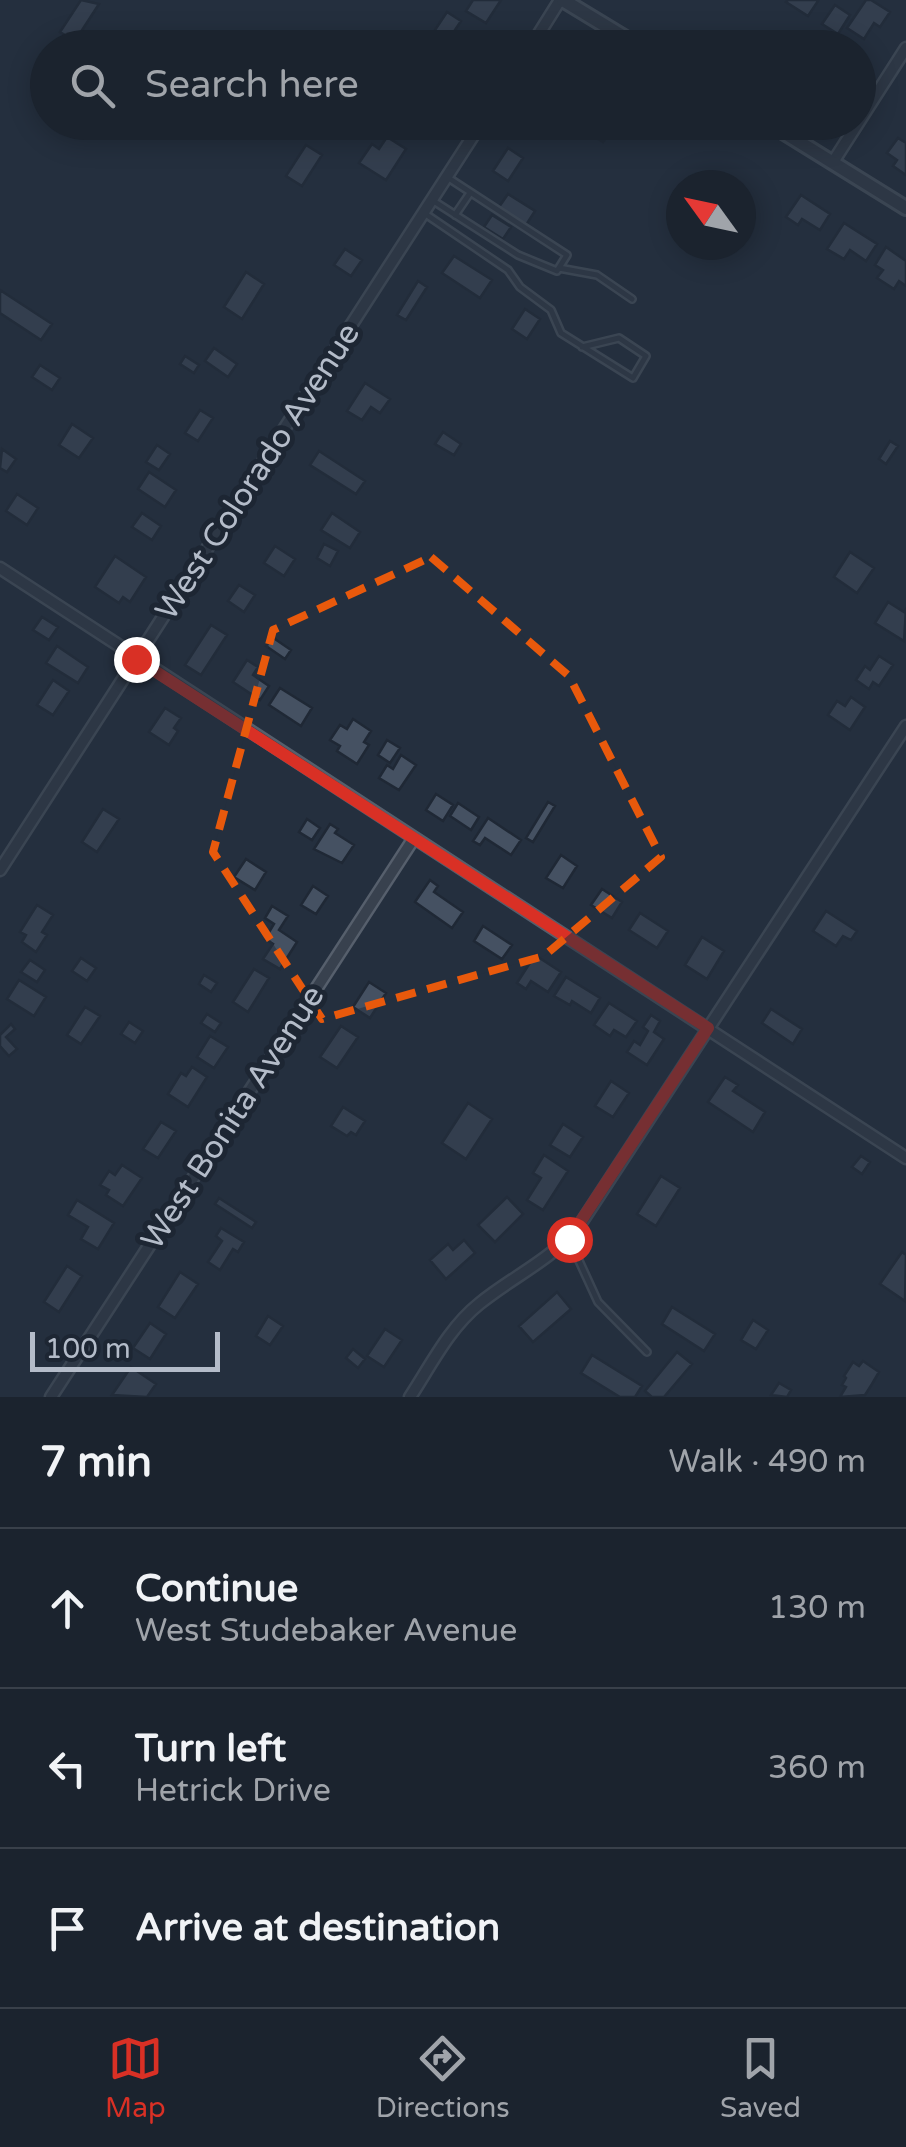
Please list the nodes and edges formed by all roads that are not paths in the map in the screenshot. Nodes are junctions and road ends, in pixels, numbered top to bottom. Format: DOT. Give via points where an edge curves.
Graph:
graph roads {
  1 [pos="562,0"];
  2 [pos="542,30"];
  3 [pos="612,30"];
  4 [pos="906,48"];
  5 [pos="876,95"];
  6 [pos="470,140"];
  7 [pos="797,140"];
  8 [pos="847,140"];
  9 [pos="833,162"];
  10 [pos="446,177"];
  11 [pos="470,192"];
  12 [pos="432,200"];
  13 [pos="906,208"];
  14 [pos="424,213"];
  15 [pos="456,215"];
  16 [pos="559,268"];
  17 [pos="632,298"];
  18 [pos="582,346"];
  19 [pos="0,568"];
  20 [pos="136,659"];
  21 [pos="906,726"];
  22 [pos="414,838"];
  23 [pos="0,870"];
  24 [pos="708,1028"];
  25 [pos="906,1158"];
  26 [pos="569,1239"];
  27 [pos="647,1352"];
  28 [pos="51,1397"];
  29 [pos="410,1397"];
  1 -- 2 [label="street"];
  1 -- 3 [label="street"];
  4 -- 5 [label="street"];
  6 -- 10 [label="street, West Colorado Avenue"];
  7 -- 9 [label="street"];
  8 -- 9 [label="street"];
  9 -- 13 [label="street"];
  10 -- 11 [label="lane"];
  10 -- 12 [label="street, West Colorado Avenue"];
  11 -- 15 [label="lane"];
  11 -- 16 [label="lane" via="567,255"];
  12 -- 14 [label="street, West Colorado Avenue"];
  12 -- 15 [label="lane"];
  14 -- 18 [label="lane" via="508,270 551,310 562,334"];
  14 -- 20 [label="street, West Colorado Avenue"];
  15 -- 16 [label="lane" via="518,255"];
  16 -- 17 [label="lane" via="597,275"];
  18 -- 18 [label="lane" via="633,378 646,356 618,338"];
  19 -- 20 [label="street"];
  20 -- 22 [label="street"];
  20 -- 23 [label="street, West Colorado Avenue"];
  21 -- 24 [label="street"];
  22 -- 24 [label="street"];
  22 -- 28 [label="street, West Bonita Avenue"];
  24 -- 25 [label="street"];
  24 -- 26 [label="street"];
  26 -- 27 [label="lane" via="598,1302"];
  26 -- 29 [label="street" via="463,1318"];
}
